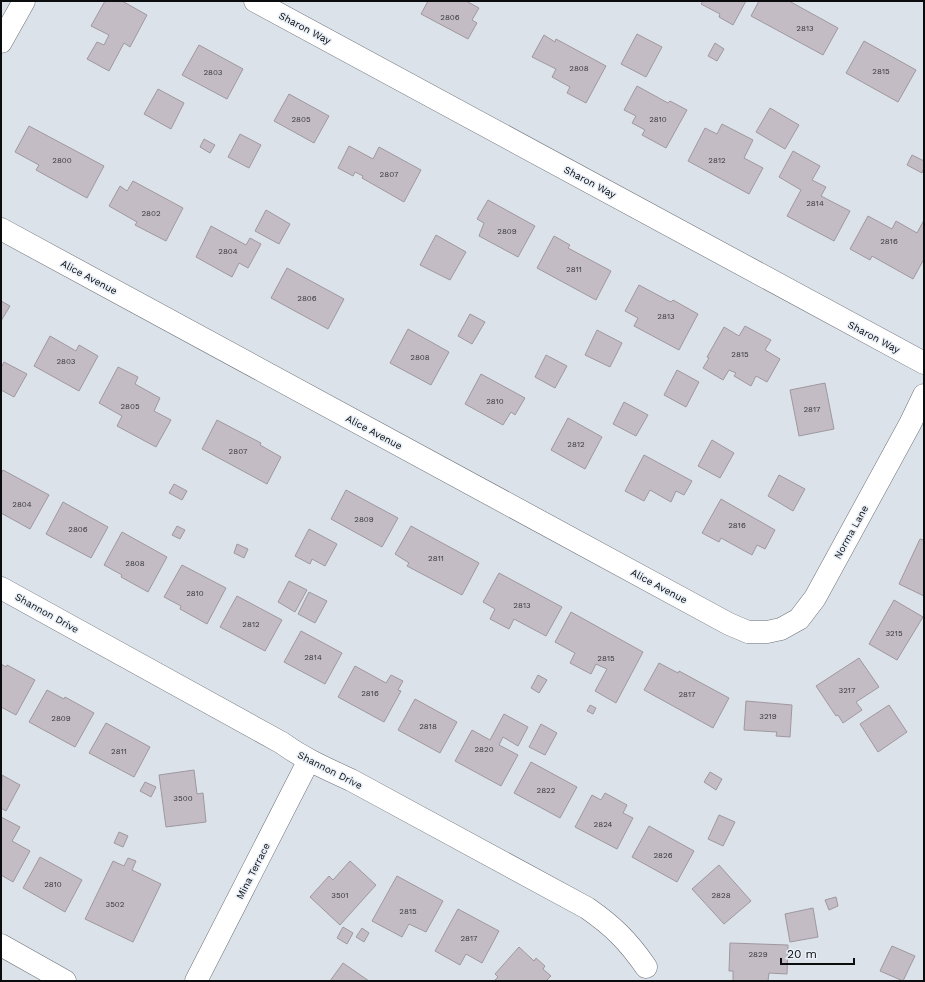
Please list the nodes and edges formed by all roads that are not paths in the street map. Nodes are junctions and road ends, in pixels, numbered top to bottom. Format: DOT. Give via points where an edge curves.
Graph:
graph roads {
  1 [pos="24,1"];
  2 [pos="255,1"];
  3 [pos="1,42"];
  4 [pos="1,229"];
  5 [pos="924,363"];
  6 [pos="924,395"];
  7 [pos="1,588"];
  8 [pos="748,632"];
  9 [pos="308,760"];
  10 [pos="1,945"];
  11 [pos="646,967"];
  12 [pos="65,981"];
  13 [pos="196,981"];
  1 -- 3 [label="street"];
  2 -- 5 [label="street, Sharon Way"];
  4 -- 8 [label="street, Alice Avenue"];
  6 -- 8 [label="street, Norma Lane" via="815,598 799,619 781,629"];
  7 -- 9 [label="street, Shannon Drive" via="282,743"];
  9 -- 11 [label="street, Shannon Drive" via="351,780 587,908 616,930"];
  9 -- 13 [label="street, Mina Terrace"];
  10 -- 12 [label="street"];
}
